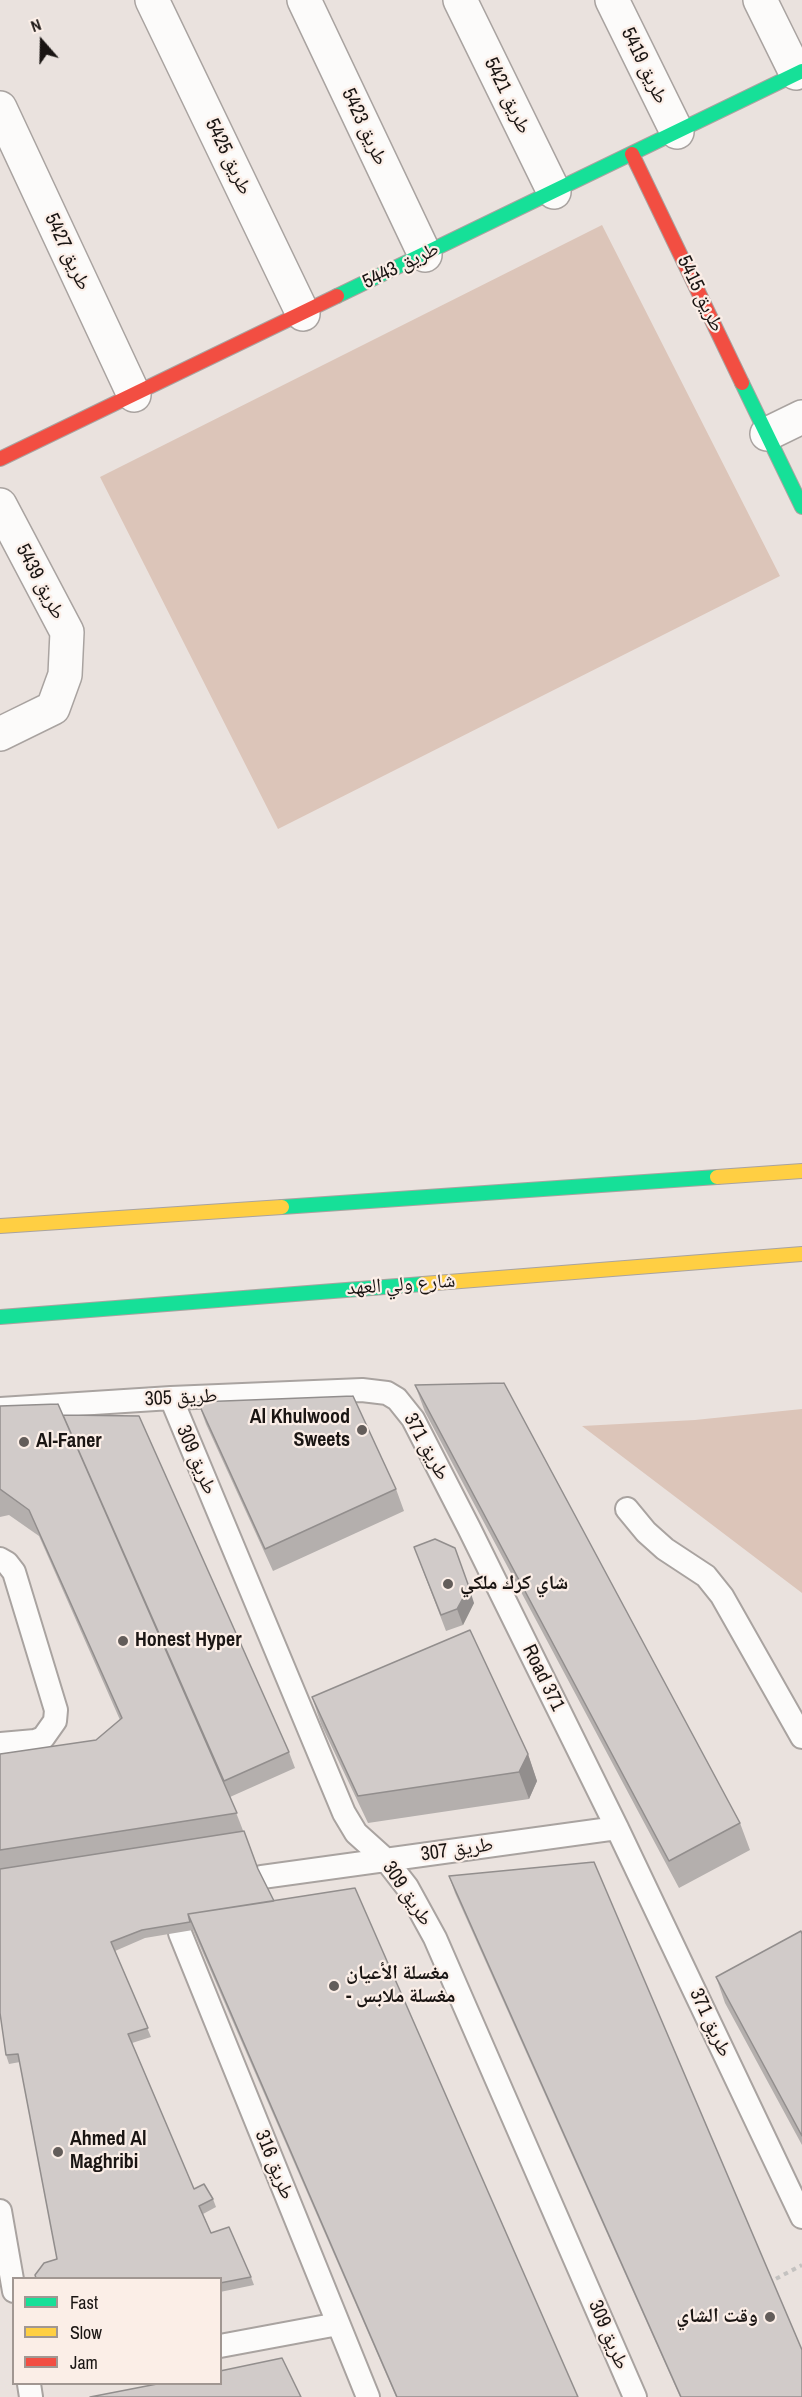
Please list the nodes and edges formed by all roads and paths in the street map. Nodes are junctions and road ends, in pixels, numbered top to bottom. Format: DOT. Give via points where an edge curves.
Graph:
graph roads {
  1 [pos="152,0"];
  2 [pos="304,0"];
  3 [pos="459,0"];
  4 [pos="612,0"];
  5 [pos="760,0"];
  6 [pos="799,72"];
  7 [pos="0,108"];
  8 [pos="677,132"];
  9 [pos="632,154"];
  10 [pos="554,192"];
  11 [pos="425,255"];
  12 [pos="303,314"];
  13 [pos="134,395"];
  14 [pos="802,417"];
  15 [pos="768,434"];
  16 [pos="0,459"];
  17 [pos="0,506"];
  18 [pos="802,507"];
  19 [pos="0,734"];
  20 [pos="802,1171"];
  21 [pos="0,1226"];
  22 [pos="802,1254"];
  23 [pos="0,1317"];
  24 [pos="363,1390"];
  25 [pos="171,1398"];
  26 [pos="0,1409"];
  27 [pos="627,1509"];
  28 [pos="470,1528"];
  29 [pos="0,1559"];
  30 [pos="802,1737"];
  31 [pos="0,1744"];
  32 [pos="617,1828"];
  33 [pos="386,1860"];
  34 [pos="262,1877"];
  35 [pos="180,1933"];
  36 [pos="0,2211"];
  37 [pos="802,2217"];
  38 [pos="802,2265"];
  39 [pos="12,2280"];
  40 [pos="761,2287"];
  41 [pos="338,2324"];
  42 [pos="222,2346"];
  43 [pos="368,2397"];
  44 [pos="635,2397"];
  1 -- 12 [label="street, طريق 5425"];
  2 -- 11 [label="street, طريق 5423"];
  3 -- 10 [label="street, طريق 5421"];
  4 -- 8 [label="street, طريق 5419"];
  5 -- 6 [label="street"];
  6 -- 8 [label="main road, طريق 5443"];
  7 -- 13 [label="street, طريق 5427"];
  8 -- 9 [label="main road, طريق 5443"];
  9 -- 10 [label="main road, طريق 5443"];
  9 -- 15 [label="main road, طريق 5415"];
  10 -- 11 [label="main road, طريق 5443"];
  11 -- 12 [label="main road, طريق 5443"];
  12 -- 13 [label="main road, طريق 5443"];
  13 -- 16 [label="main road, طريق 5443"];
  14 -- 15 [label="street"];
  15 -- 18 [label="main road, طريق 5415"];
  17 -- 19 [label="street, طريق 5439" via="67,632 65,675 53,708"];
  20 -- 21 [label="main road"];
  22 -- 23 [label="main road, شارع ولي العهد"];
  24 -- 25 [label="lane, طريق 305"];
  24 -- 28 [label="lane, طريق 371" via="387,1393 405,1408"];
  25 -- 26 [label="lane, طريق 305"];
  25 -- 33 [label="lane, طريق 309" via="344,1813 356,1833"];
  27 -- 30 [label="lane" via="646,1532 706,1576 722,1596"];
  28 -- 32 [label="lane, Road 371"];
  29 -- 31 [label="lane" via="14,1572 56,1710 55,1721 43,1738"];
  32 -- 33 [label="lane, طريق 307"];
  32 -- 37 [label="lane, طريق 371"];
  33 -- 34 [label="lane, طريق 307"];
  33 -- 44 [label="lane, طريق 309" via="422,1910 435,1938"];
  35 -- 41 [label="lane, طريق 316"];
  36 -- 39 [label="lane"];
  38 -- 40 [label="path"];
  41 -- 42 [label="lane"];
  41 -- 43 [label="lane, طريق 316"];
}
